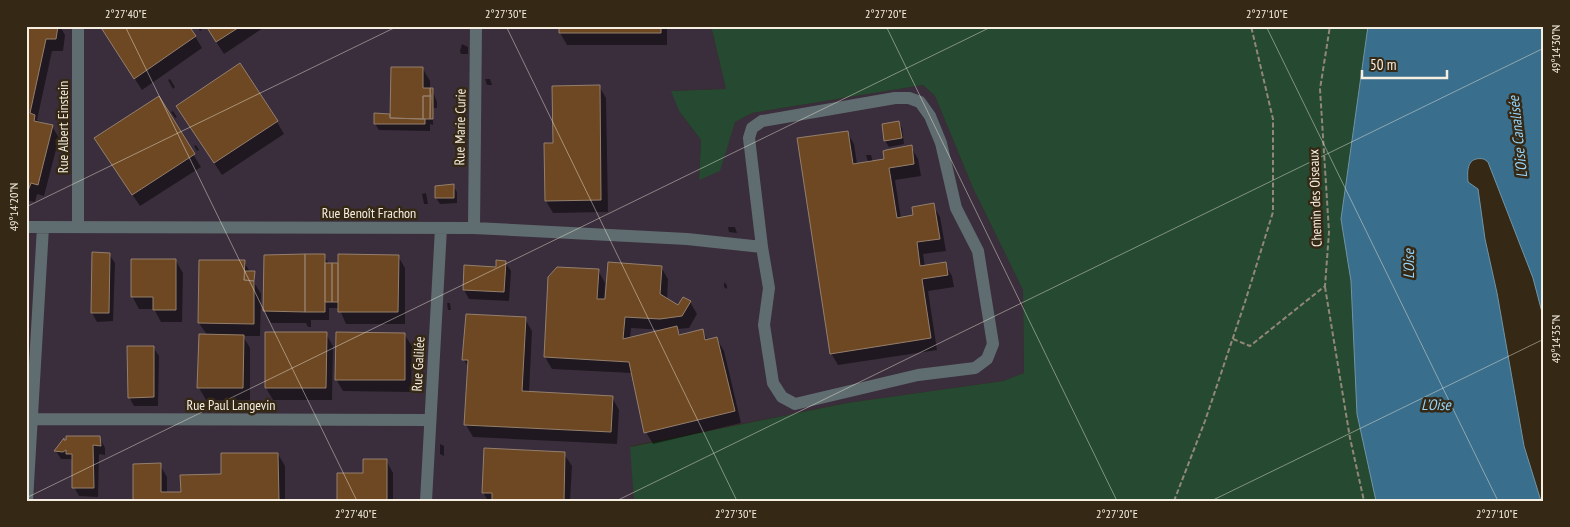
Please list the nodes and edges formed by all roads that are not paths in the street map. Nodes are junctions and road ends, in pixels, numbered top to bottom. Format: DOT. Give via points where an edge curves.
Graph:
graph roads {
  1 [pos="78,26"];
  2 [pos="476,26"];
  3 [pos="26,227"];
  4 [pos="43,227"];
  5 [pos="78,227"];
  6 [pos="441,228"];
  7 [pos="474,228"];
  8 [pos="762,247"];
  9 [pos="32,419"];
  10 [pos="430,420"];
  11 [pos="27,501"];
  12 [pos="426,501"];
  1 -- 5 [label="street, Rue Albert Einstein"];
  2 -- 7 [label="street, Rue Marie Curie"];
  3 -- 4 [label="street, Rue Benoît Frachon"];
  4 -- 5 [label="street, Rue Benoît Frachon"];
  4 -- 9 [label="street"];
  5 -- 6 [label="street, Rue Benoît Frachon"];
  6 -- 7 [label="street, Rue Benoît Frachon"];
  6 -- 10 [label="street, Rue Galilée"];
  7 -- 8 [label="street, Rue Benoît Frachon" via="687,239"];
  8 -- 8 [label="street" via="749,138 752,128 762,121 895,98 920,102 930,116 941,143 956,208 978,251 993,344 987,359 975,368 918,375 795,404 782,397 774,383 764,325 769,288"];
  9 -- 10 [label="street, Rue Paul Langevin"];
  9 -- 11 [label="street"];
  10 -- 12 [label="street, Rue Galilée"];
}
